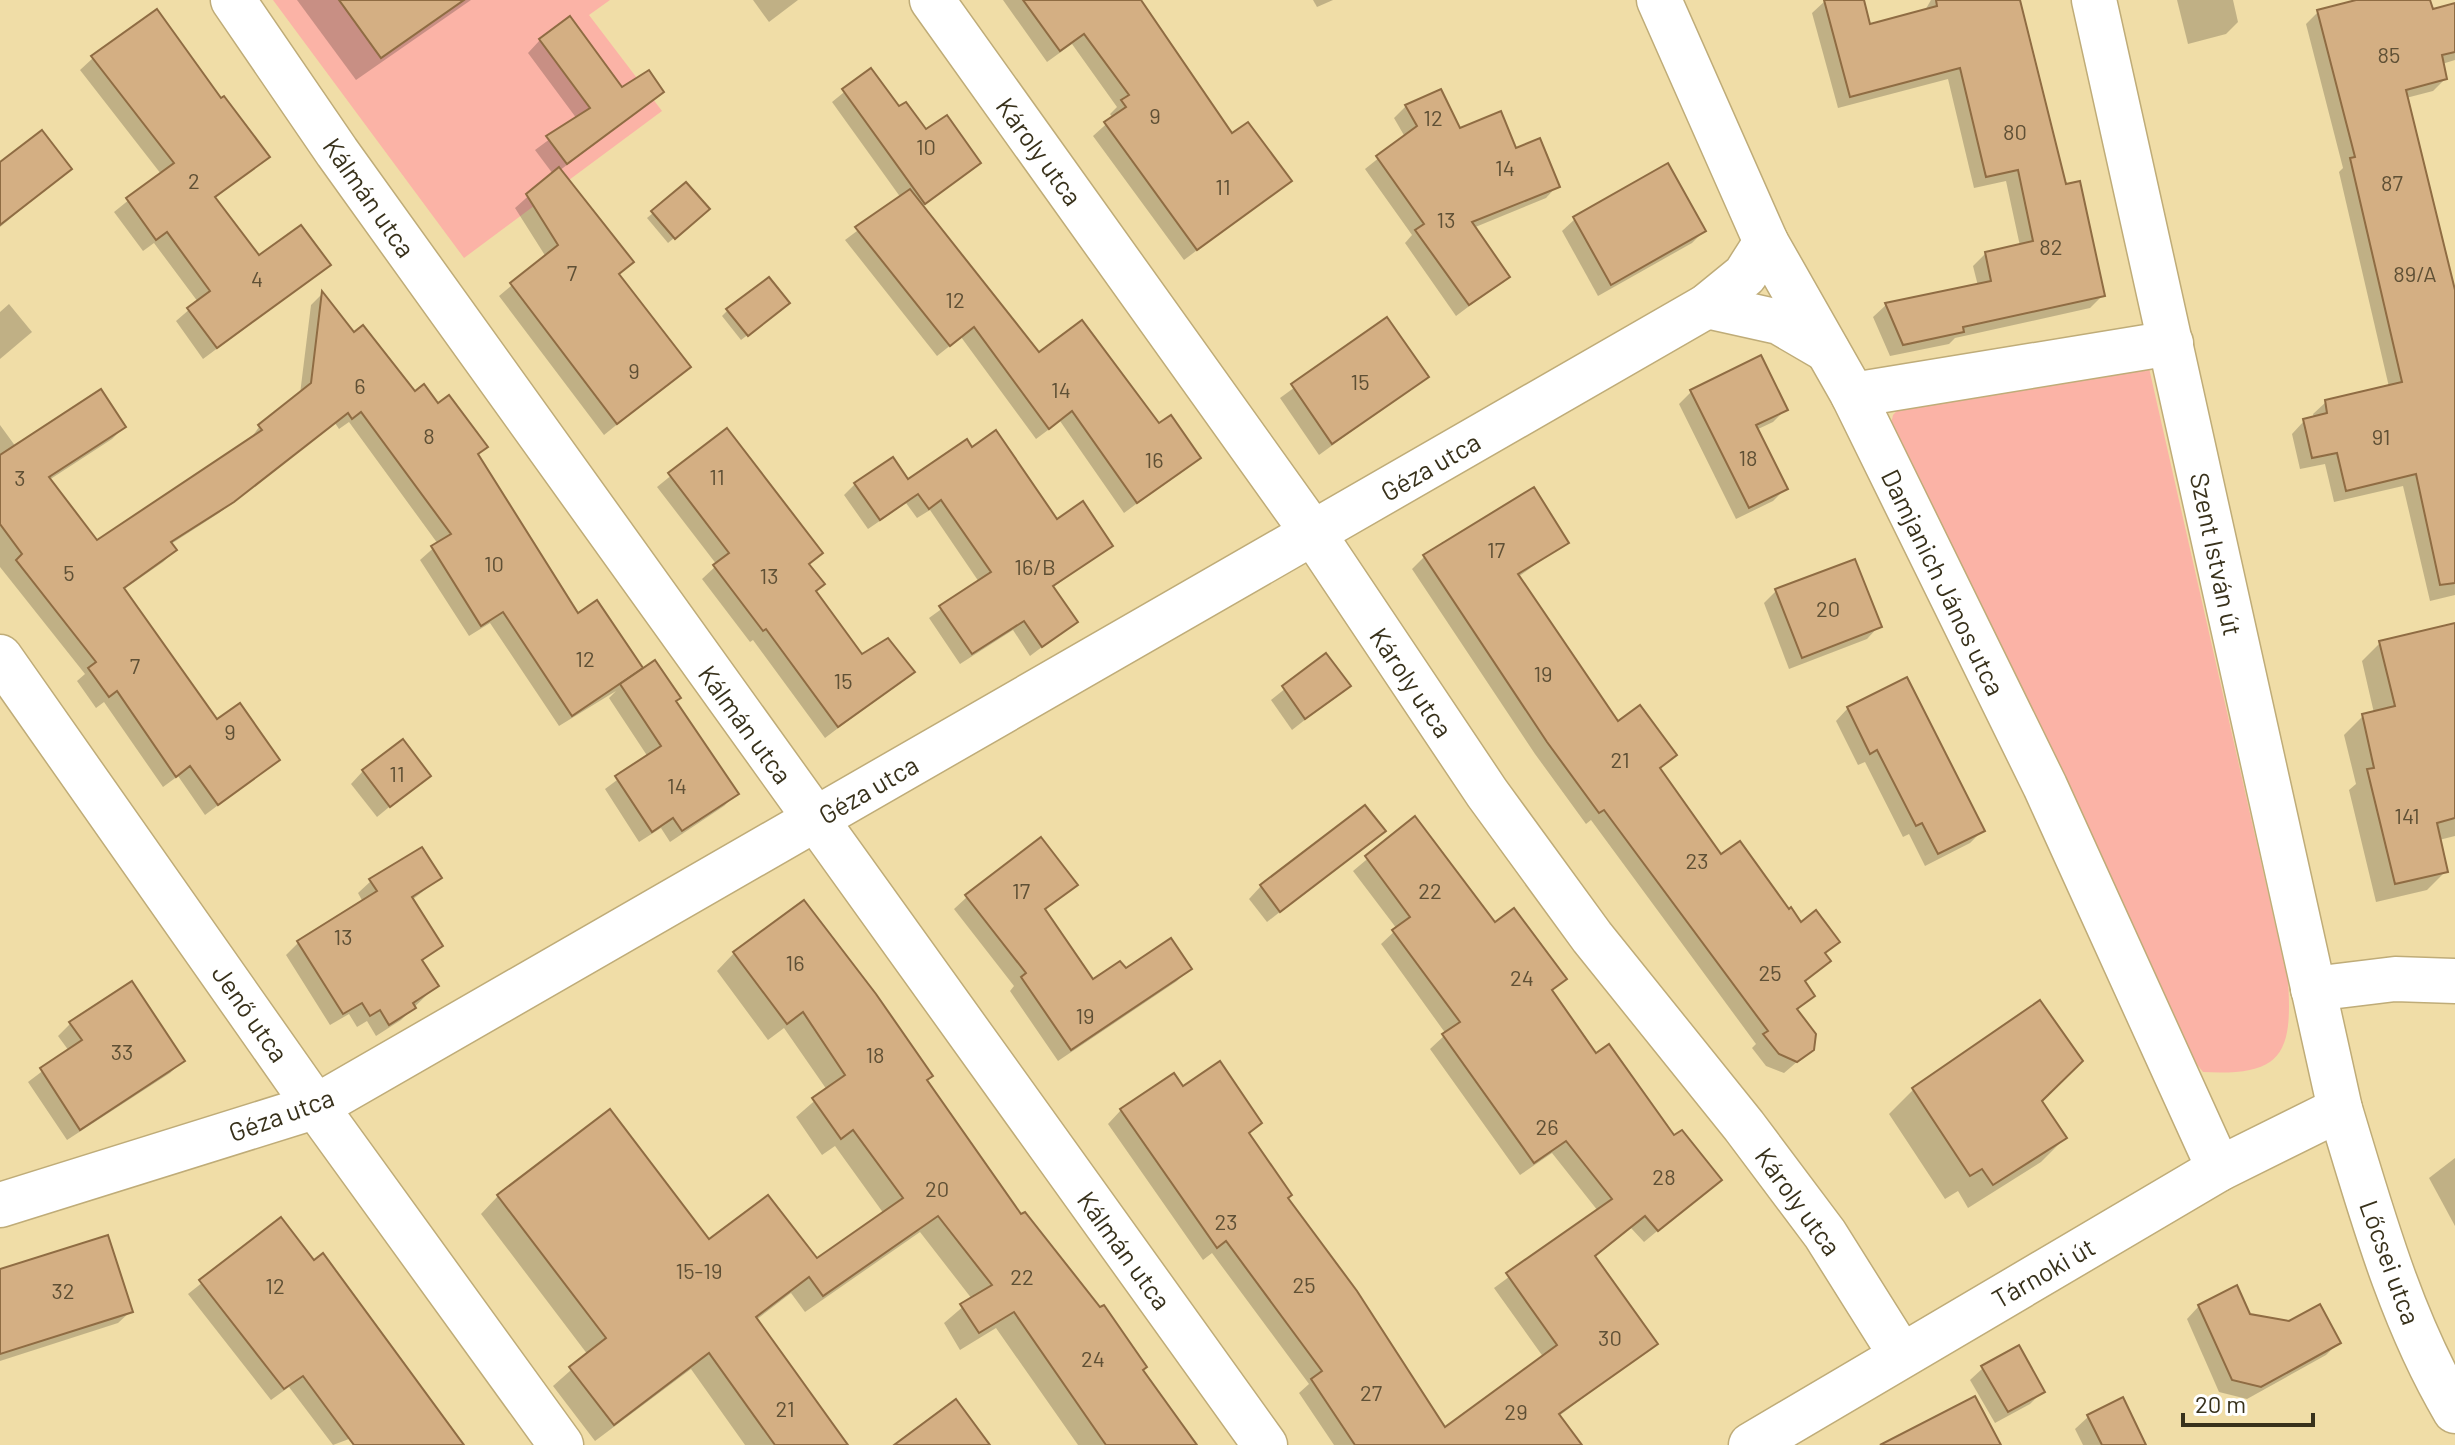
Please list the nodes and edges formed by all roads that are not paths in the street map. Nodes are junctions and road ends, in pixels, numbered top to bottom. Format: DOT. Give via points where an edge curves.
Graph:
graph roads {
  1 [pos="233,0"];
  2 [pos="932,0"];
  3 [pos="1659,0"];
  4 [pos="2094,0"];
  5 [pos="1766,242"];
  6 [pos="1707,306"];
  7 [pos="2171,343"];
  8 [pos="1830,352"];
  9 [pos="1853,395"];
  10 [pos="1313,533"];
  11 [pos="0,657"];
  12 [pos="814,819"];
  13 [pos="2455,981"];
  14 [pos="2313,989"];
  15 [pos="317,1106"];
  16 [pos="2340,1109"];
  17 [pos="2219,1169"];
  18 [pos="0,1205"];
  19 [pos="1901,1355"];
  20 [pos="2455,1411"];
  21 [pos="561,1445"];
  22 [pos="1265,1445"];
  23 [pos="1751,1445"];
  1 -- 12 [label="street, Kálmán utca"];
  2 -- 10 [label="street, Károly utca"];
  3 -- 5 [label="street, Damjanich János utca"];
  4 -- 7 [label="street, Szent István út"];
  5 -- 6 [label="street, Géza utca" via="1745,275"];
  5 -- 8 [label="street, Damjanich János utca"];
  6 -- 8 [label="street" via="1779,322"];
  6 -- 10 [label="street, Géza utca"];
  7 -- 9 [label="street"];
  7 -- 14 [label="street, Szent István út"];
  8 -- 9 [label="street, Damjanich János utca"];
  9 -- 17 [label="street, Damjanich János utca" via="2045,786"];
  10 -- 12 [label="street, Géza utca"];
  10 -- 19 [label="street, Károly utca" via="1496,805 1592,937 1825,1234"];
  11 -- 15 [label="street, Jenő utca"];
  12 -- 15 [label="street, Géza utca"];
  12 -- 22 [label="street, Kálmán utca"];
  13 -- 14 [label="street" via="2395,979"];
  14 -- 16 [label="street, Szent István út"];
  15 -- 18 [label="street, Géza utca"];
  15 -- 21 [label="street, Jenő utca"];
  16 -- 17 [label="street, Tárnoki út"];
  16 -- 20 [label="street, Lőcsei utca" via="2387,1262"];
  17 -- 19 [label="street, Tárnoki út"];
  19 -- 23 [label="street, Tárnoki út"];
}
